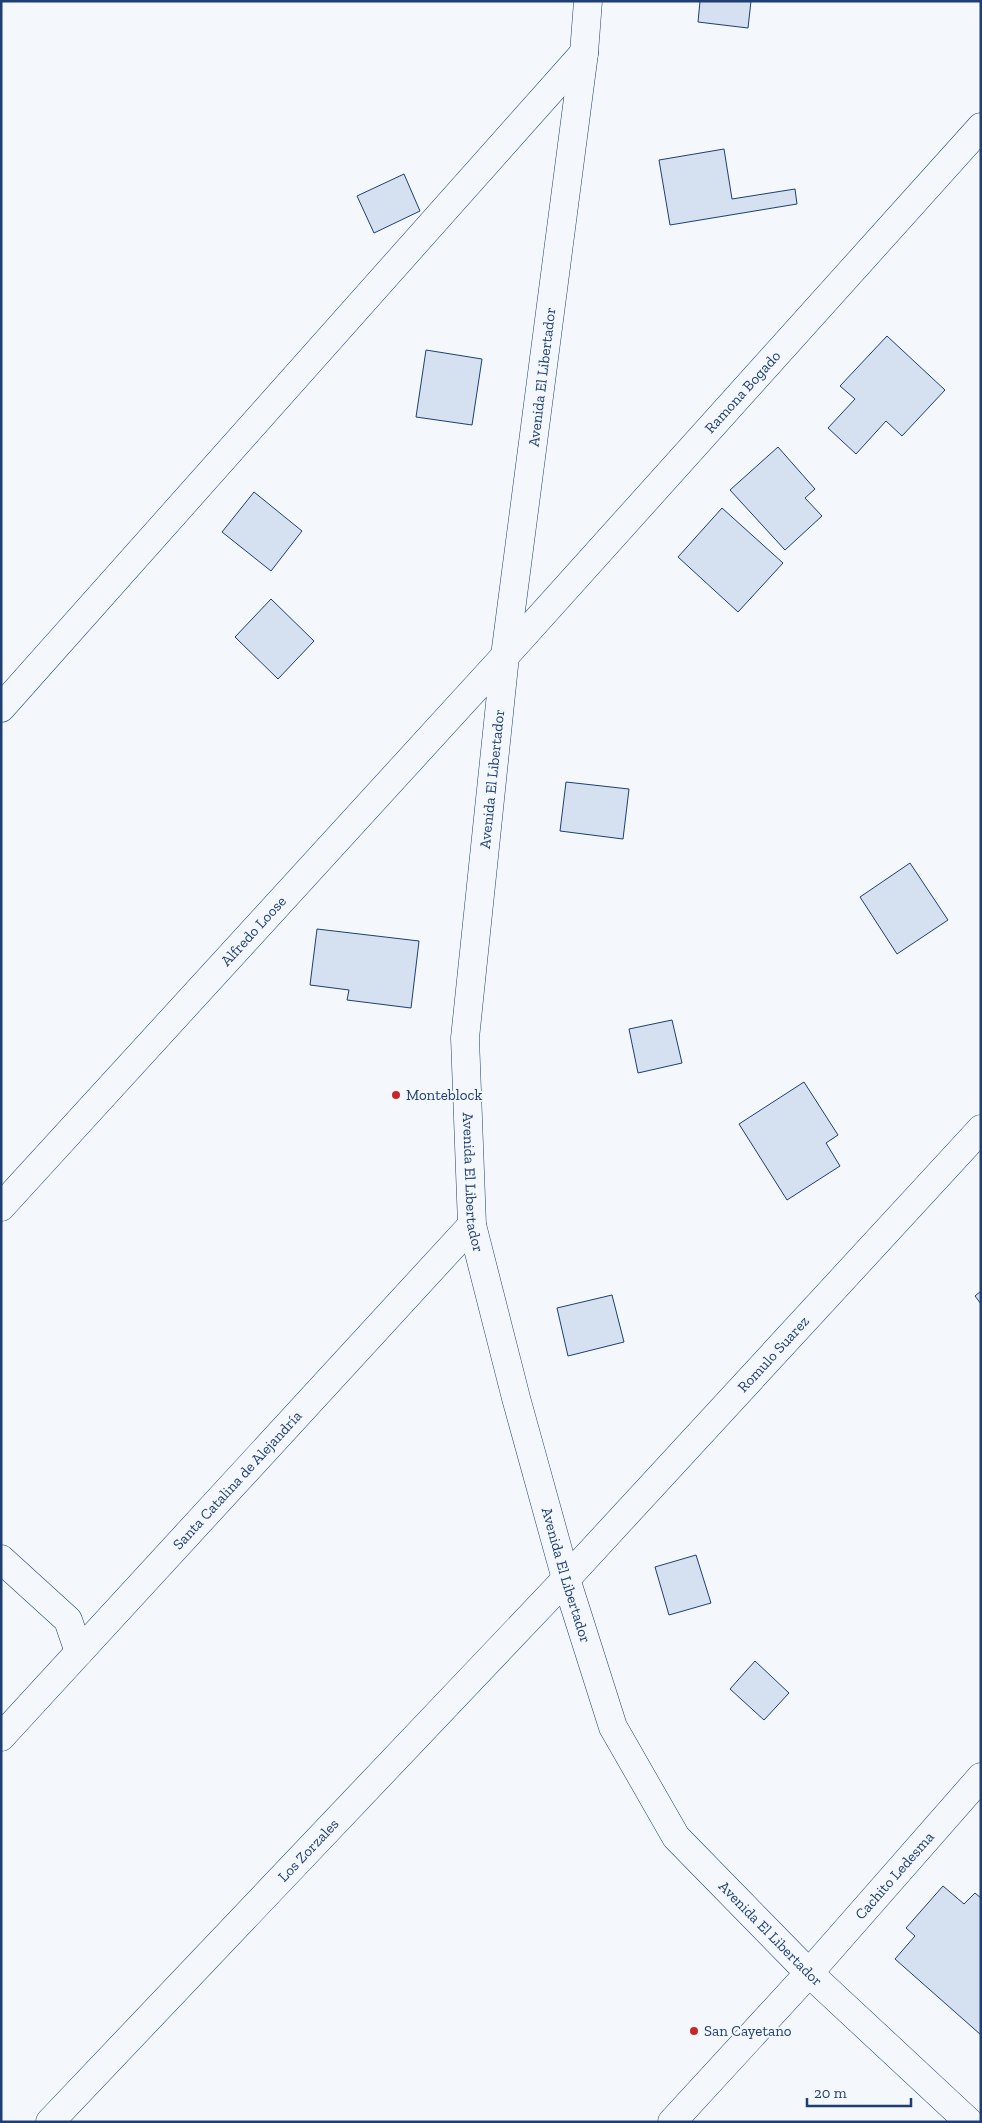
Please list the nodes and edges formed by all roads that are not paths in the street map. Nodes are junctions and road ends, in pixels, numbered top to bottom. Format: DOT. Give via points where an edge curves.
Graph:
graph roads {
  1 [pos="588,1"];
  2 [pos="584,54"];
  3 [pos="981,126"];
  4 [pos="505,656"];
  5 [pos="1,708"];
  6 [pos="981,1129"];
  7 [pos="1,1207"];
  8 [pos="472,1225"];
  9 [pos="1,1559"];
  10 [pos="566,1579"];
  11 [pos="79,1652"];
  12 [pos="1,1737"];
  13 [pos="981,1778"];
  14 [pos="809,1973"];
  15 [pos="50,2122"];
  16 [pos="672,2122"];
  17 [pos="969,2122"];
  1 -- 2 [label="street, Avenida El Libertador"];
  2 -- 4 [label="street, Avenida El Libertador"];
  2 -- 5 [label="street"];
  3 -- 4 [label="street, Ramona Bogado"];
  4 -- 7 [label="street, Alfredo Loose"];
  4 -- 8 [label="street, Avenida El Libertador" via="465,1038"];
  6 -- 10 [label="street, Romulo Suarez"];
  8 -- 10 [label="street, Avenida El Libertador"];
  8 -- 11 [label="street, Santa Catalina de Alejandría"];
  9 -- 11 [label="street" via="68,1620"];
  10 -- 14 [label="street, Avenida El Libertador" via="613,1726 676,1836"];
  10 -- 15 [label="street, Los Zorzales"];
  11 -- 12 [label="street, Santa Catalina de Alejandría"];
  13 -- 14 [label="street, Cachito Ledesma"];
  14 -- 16 [label="street, Cachito Ledesma"];
  14 -- 17 [label="street, Avenida El Libertador"];
}
